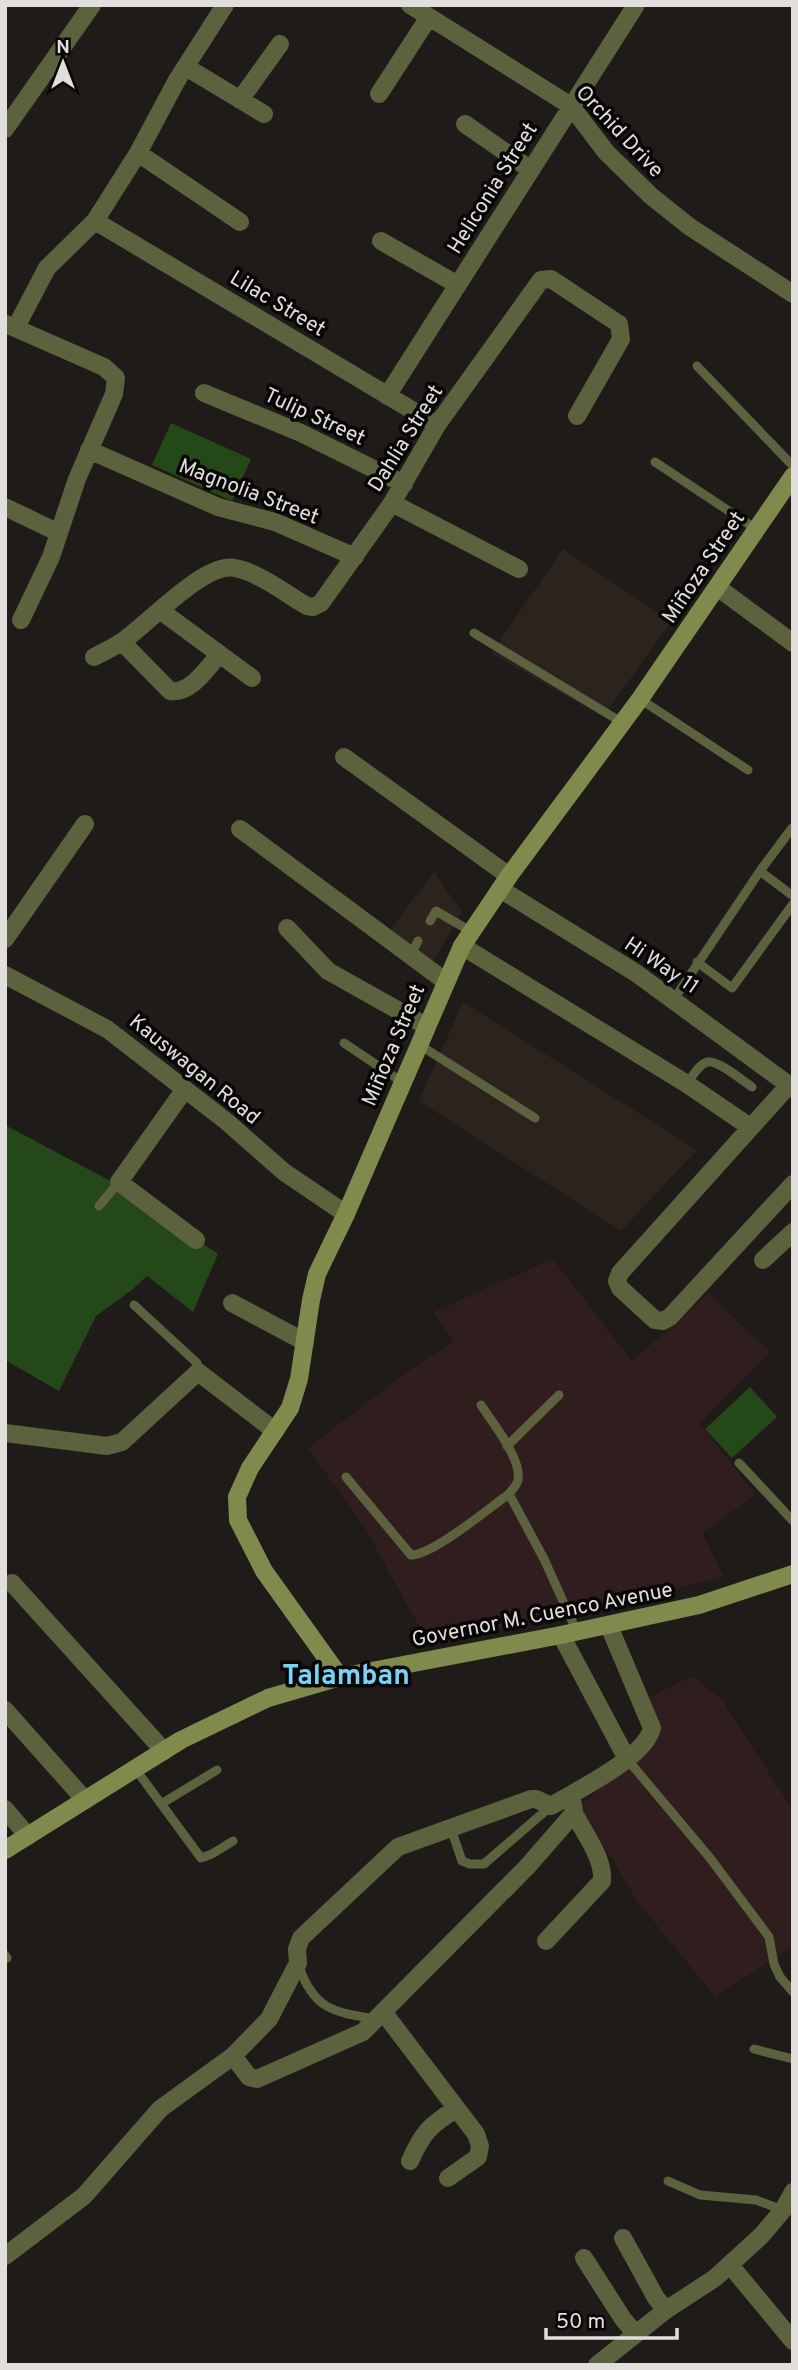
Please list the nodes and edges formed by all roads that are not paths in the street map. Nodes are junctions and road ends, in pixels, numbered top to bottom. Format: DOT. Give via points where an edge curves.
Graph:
graph roads {
  1 [pos="92,5"];
  2 [pos="225,5"];
  3 [pos="410,5"];
  4 [pos="636,5"];
  5 [pos="429,17"];
  6 [pos="280,44"];
  7 [pos="186,67"];
  8 [pos="379,94"];
  9 [pos="240,100"];
  10 [pos="571,106"];
  11 [pos="264,114"];
  12 [pos="465,124"];
  13 [pos="5,129"];
  14 [pos="138,153"];
  15 [pos="531,170"];
  16 [pos="95,221"];
  17 [pos="240,222"];
  18 [pos="381,241"];
  19 [pos="458,285"];
  20 [pos="793,294"];
  21 [pos="11,326"];
  22 [pos="697,366"];
  23 [pos="204,393"];
  24 [pos="387,396"];
  25 [pos="577,416"];
  26 [pos="437,425"];
  27 [pos="89,450"];
  28 [pos="655,462"];
  29 [pos="793,466"];
  30 [pos="793,476"];
  31 [pos="404,484"];
  32 [pos="392,503"];
  33 [pos="5,507"];
  34 [pos="756,529"];
  35 [pos="59,533"];
  36 [pos="355,557"];
  37 [pos="519,569"];
  38 [pos="717,587"];
  39 [pos="161,611"];
  40 [pos="21,620"];
  41 [pos="474,633"];
  42 [pos="122,642"];
  43 [pos="793,643"];
  44 [pos="219,655"];
  45 [pos="94,657"];
  46 [pos="252,678"];
  47 [pos="640,699"];
  48 [pos="623,723"];
  49 [pos="344,757"];
  50 [pos="748,769"];
  51 [pos="85,824"];
  52 [pos="792,828"];
  53 [pos="240,829"];
  54 [pos="760,871"];
  55 [pos="504,883"];
  56 [pos="793,896"];
  57 [pos="793,904"];
  58 [pos="430,921"];
  59 [pos="287,928"];
  60 [pos="5,939"];
  61 [pos="467,939"];
  62 [pos="697,962"];
  63 [pos="7,979"];
  64 [pos="445,981"];
  65 [pos="674,999"];
  66 [pos="426,1027"];
  67 [pos="344,1043"];
  68 [pos="418,1044"];
  69 [pos="402,1082"];
  70 [pos="687,1084"];
  71 [pos="752,1087"];
  72 [pos="791,1087"];
  73 [pos="185,1089"];
  74 [pos="534,1118"];
  75 [pos="750,1127"];
  76 [pos="119,1182"];
  77 [pos="793,1184"];
  78 [pos="99,1206"];
  79 [pos="346,1214"];
  80 [pos="793,1232"];
  81 [pos="196,1240"];
  82 [pos="762,1260"];
  83 [pos="232,1303"];
  84 [pos="134,1305"];
  85 [pos="304,1342"];
  86 [pos="198,1372"];
  87 [pos="559,1395"];
  88 [pos="481,1405"];
  89 [pos="275,1431"];
  90 [pos="5,1433"];
  91 [pos="507,1446"];
  92 [pos="739,1463"];
  93 [pos="345,1477"];
  94 [pos="509,1494"];
  95 [pos="793,1521"];
  96 [pos="793,1574"];
  97 [pos="12,1583"];
  98 [pos="608,1626"];
  99 [pos="569,1634"];
  100 [pos="340,1677"];
  101 [pos="5,1710"];
  102 [pos="164,1751"];
  103 [pos="627,1759"];
  104 [pos="134,1768"];
  105 [pos="217,1770"];
  106 [pos="572,1794"];
  107 [pos="85,1800"];
  108 [pos="161,1804"];
  109 [pos="551,1806"];
  110 [pos="5,1810"];
  111 [pos="574,1813"];
  112 [pos="451,1829"];
  113 [pos="28,1836"];
  114 [pos="233,1841"];
  115 [pos="5,1850"];
  116 [pos="546,1941"];
  117 [pos="298,1963"];
  118 [pos="793,1992"];
  119 [pos="381,2016"];
  120 [pos="754,2049"];
  121 [pos="233,2056"];
  122 [pos="793,2059"];
  123 [pos="456,2109"];
  124 [pos="410,2161"];
  125 [pos="448,2178"];
  126 [pos="668,2181"];
  127 [pos="793,2192"];
  128 [pos="783,2210"];
  129 [pos="623,2238"];
  130 [pos="5,2256"];
  131 [pos="584,2258"];
  132 [pos="730,2265"];
  133 [pos="666,2310"];
  134 [pos="635,2333"];
  135 [pos="793,2341"];
  136 [pos="597,2365"];
  1 -- 13 [label="street"];
  2 -- 7 [label="street"];
  3 -- 5 [label="street, Orchid Drive"];
  4 -- 10 [label="street, Heliconia Street"];
  5 -- 8 [label="street"];
  5 -- 10 [label="street, Orchid Drive"];
  6 -- 9 [label="street"];
  7 -- 9 [label="street"];
  7 -- 14 [label="street"];
  9 -- 11 [label="street"];
  10 -- 15 [label="street, Heliconia Street"];
  10 -- 20 [label="street, Orchid Drive" via="606,152 651,196"];
  12 -- 15 [label="street"];
  14 -- 16 [label="street"];
  14 -- 17 [label="street"];
  15 -- 19 [label="street, Heliconia Street"];
  16 -- 21 [label="street" via="47,268"];
  16 -- 24 [label="street, Lilac Street"];
  18 -- 19 [label="street"];
  19 -- 24 [label="street, Heliconia Street"];
  21 -- 27 [label="street" via="104,367 116,378 114,394"];
  22 -- 29 [label="lane"];
  23 -- 31 [label="street, Tulip Street" via="301,433"];
  24 -- 26 [label="street, Lilac Street"];
  25 -- 26 [label="street, Dahlia Street" via="621,339 621,330 619,324 551,279 536,285"];
  26 -- 31 [label="street, Dahlia Street"];
  27 -- 35 [label="street"];
  27 -- 36 [label="street, Magnolia Street" via="218,508 275,523"];
  28 -- 34 [label="lane"];
  30 -- 34 [label="main road, Miñoza Street"];
  31 -- 32 [label="street, Dahlia Street"];
  32 -- 36 [label="street, Dahlia Street"];
  32 -- 37 [label="street"];
  33 -- 35 [label="street"];
  34 -- 38 [label="main road, Miñoza Street"];
  35 -- 40 [label="street"];
  36 -- 39 [label="street, Dahlia Street" via="321,603 313,607 230,567 200,578"];
  38 -- 43 [label="street"];
  38 -- 47 [label="main road, Miñoza Street"];
  39 -- 42 [label="street"];
  39 -- 44 [label="street"];
  41 -- 48 [label="lane"];
  42 -- 44 [label="street" via="170,691 177,692 191,685"];
  42 -- 45 [label="street"];
  44 -- 46 [label="street"];
  47 -- 48 [label="main road, Miñoza Street"];
  47 -- 50 [label="lane"];
  48 -- 55 [label="main road, Miñoza Street"];
  49 -- 55 [label="street, Hi Way 11"];
  51 -- 60 [label="street"];
  52 -- 54 [label="lane"];
  53 -- 64 [label="street" via="414,948"];
  54 -- 56 [label="lane"];
  54 -- 62 [label="lane"];
  55 -- 61 [label="main road, Miñoza Street"];
  55 -- 65 [label="street, Hi Way 11"];
  57 -- 62 [label="lane" via="732,988"];
  58 -- 61 [label="lane" via="436,911"];
  59 -- 66 [label="street" via="328,971"];
  61 -- 64 [label="main road, Miñoza Street"];
  61 -- 70 [label="street"];
  62 -- 65 [label="lane"];
  63 -- 73 [label="street, Kauswagan Road" via="107,1028"];
  64 -- 66 [label="main road, Miñoza Street"];
  65 -- 72 [label="street, Hi Way 11"];
  66 -- 68 [label="main road, Miñoza Street"];
  67 -- 69 [label="lane"];
  68 -- 69 [label="main road, Miñoza Street"];
  68 -- 74 [label="lane"];
  69 -- 79 [label="main road, Miñoza Street"];
  70 -- 71 [label="lane" via="699,1068 715,1062"];
  70 -- 75 [label="street"];
  72 -- 75 [label="street"];
  73 -- 76 [label="street"];
  73 -- 79 [label="street, Kauswagan Road" via="284,1172"];
  75 -- 77 [label="street" via="620,1273 620,1288 655,1320 670,1317"];
  76 -- 78 [label="lane"];
  76 -- 81 [label="street"];
  79 -- 85 [label="main road, Miñoza Street" via="317,1274"];
  80 -- 82 [label="street"];
  83 -- 85 [label="street"];
  84 -- 86 [label="lane" via="197,1363"];
  85 -- 89 [label="main road, Miñoza Street" via="290,1408"];
  86 -- 89 [label="street"];
  86 -- 90 [label="street" via="116,1445"];
  87 -- 91 [label="lane"];
  88 -- 91 [label="lane"];
  89 -- 100 [label="main road, Miñoza Street" via="237,1497 238,1520 264,1571"];
  91 -- 94 [label="lane" via="519,1477"];
  92 -- 95 [label="lane"];
  93 -- 94 [label="lane" via="411,1555 445,1540"];
  94 -- 99 [label="lane" via="544,1559"];
  96 -- 98 [label="main road, Governor M. Cuenco Avenue" via="699,1605"];
  97 -- 102 [label="street"];
  98 -- 99 [label="main road, Governor M. Cuenco Avenue"];
  98 -- 103 [label="street" via="652,1728 650,1737"];
  99 -- 100 [label="main road, Governor M. Cuenco Avenue"];
  99 -- 103 [label="street"];
  100 -- 102 [label="main road, Governor M. Cuenco Avenue" via="268,1698"];
  101 -- 107 [label="street"];
  102 -- 104 [label="main road, Governor M. Cuenco Avenue"];
  103 -- 106 [label="street"];
  103 -- 118 [label="lane" via="769,1937 780,1978"];
  104 -- 107 [label="main road, Governor M. Cuenco Avenue"];
  104 -- 108 [label="lane"];
  105 -- 108 [label="lane"];
  106 -- 109 [label="street"];
  106 -- 111 [label="street"];
  107 -- 113 [label="main road, Governor M. Cuenco Avenue"];
  108 -- 114 [label="lane" via="201,1858"];
  109 -- 112 [label="street" via="531,1799"];
  109 -- 112 [label="lane" via="484,1864 462,1861"];
  110 -- 113 [label="street"];
  111 -- 116 [label="street" via="599,1860 602,1881"];
  111 -- 119 [label="street"];
  112 -- 117 [label="street" via="392,1850 301,1938"];
  113 -- 115 [label="main road, Governor M. Cuenco Avenue"];
  117 -- 119 [label="lane" via="311,1994 333,2010"];
  117 -- 121 [label="street" via="269,2019"];
  119 -- 121 [label="street" via="363,2032 257,2079 249,2077"];
  119 -- 123 [label="street"];
  120 -- 122 [label="lane"];
  121 -- 130 [label="street" via="160,2109 84,2196"];
  123 -- 124 [label="street" via="423,2133"];
  123 -- 125 [label="street" via="480,2146 478,2157"];
  126 -- 128 [label="lane" via="700,2195 757,2200"];
  127 -- 128 [label="street"];
  128 -- 132 [label="street"];
  129 -- 133 [label="street"];
  131 -- 134 [label="street"];
  132 -- 133 [label="street"];
  132 -- 135 [label="street"];
  133 -- 134 [label="street"];
  134 -- 136 [label="street"];
}
